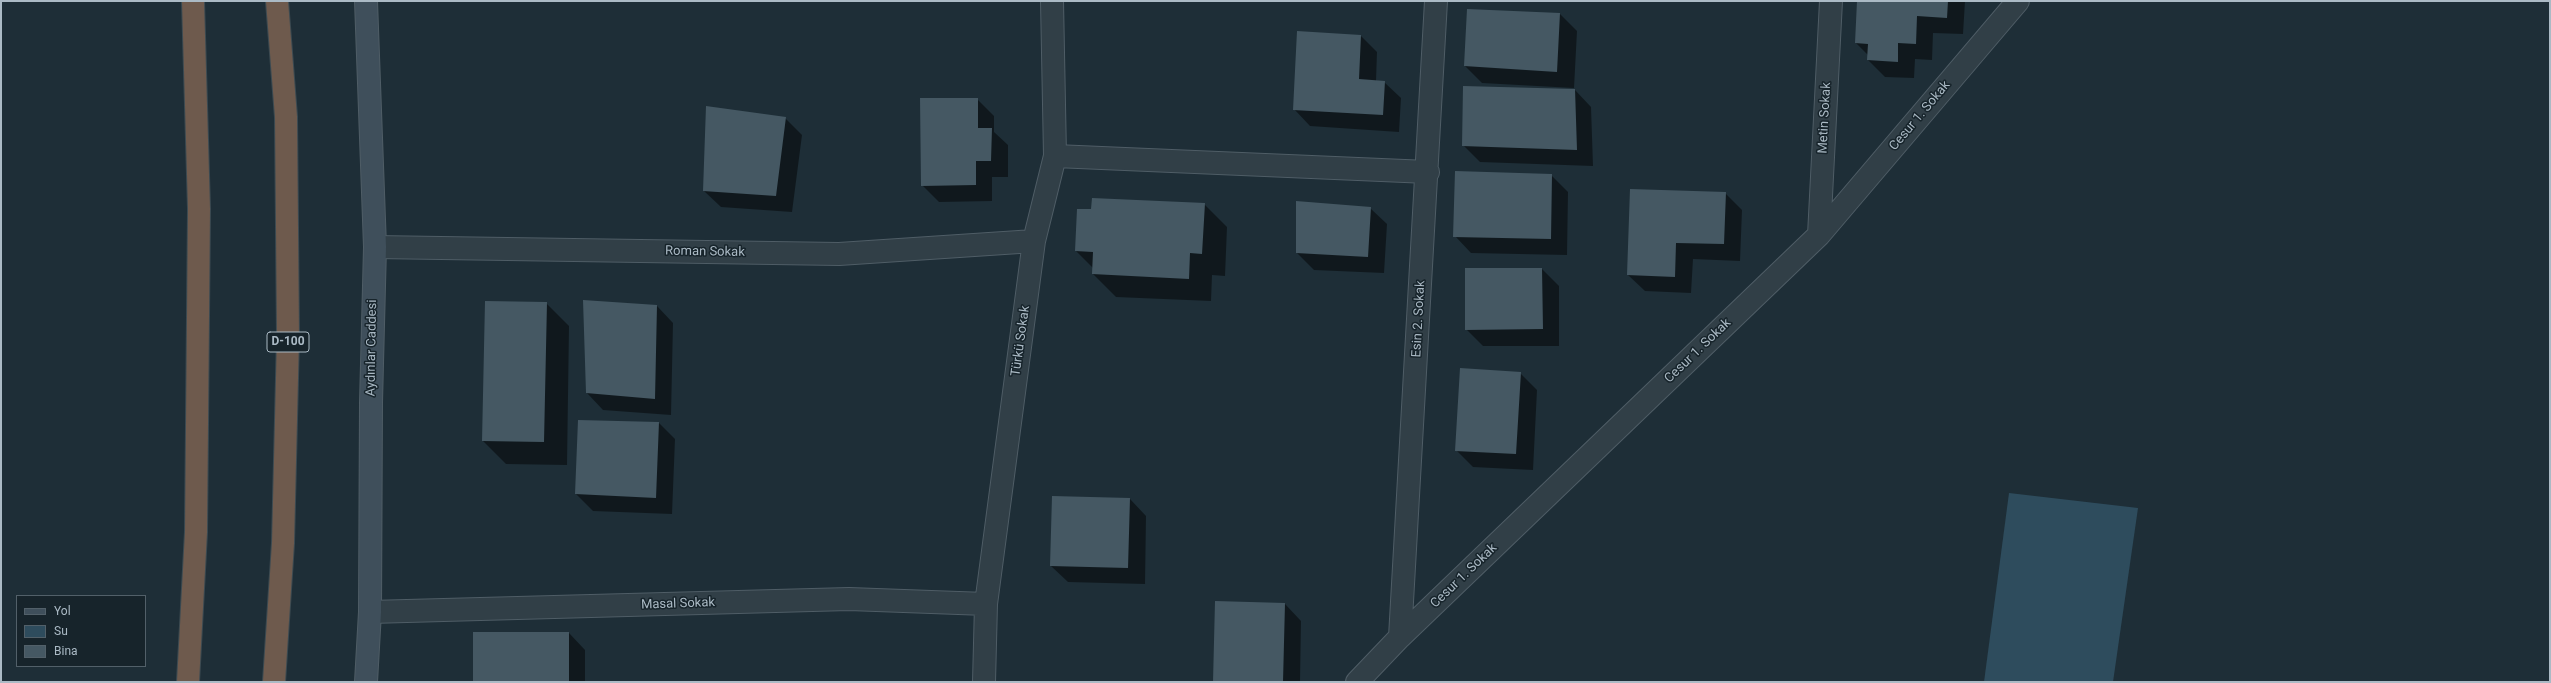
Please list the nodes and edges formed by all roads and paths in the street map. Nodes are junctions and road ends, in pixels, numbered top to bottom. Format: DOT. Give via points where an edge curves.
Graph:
graph roads {
  1 [pos="193,1"];
  2 [pos="277,1"];
  3 [pos="1052,1"];
  4 [pos="1436,1"];
  5 [pos="1831,1"];
  6 [pos="2018,1"];
  7 [pos="368,5"];
  8 [pos="1055,156"];
  9 [pos="1428,172"];
  10 [pos="1819,235"];
  11 [pos="1034,241"];
  12 [pos="375,247"];
  13 [pos="986,604"];
  14 [pos="370,612"];
  15 [pos="1400,637"];
  16 [pos="188,682"];
  17 [pos="274,682"];
  18 [pos="366,682"];
  19 [pos="984,682"];
  20 [pos="1357,682"];
  1 -- 16 [label="highway" via="199,225 196,532"];
  2 -- 17 [label="highway, D-100" via="286,117 288,337 283,543"];
  3 -- 8 [label="street, Türkü Sokak"];
  4 -- 9 [label="street, Esin 2. Sokak"];
  5 -- 10 [label="street, Metin Sokak"];
  6 -- 10 [label="street, Cesur 1. Sokak"];
  7 -- 12 [label="street, Aydınlar Caddesi"];
  8 -- 9 [label="street"];
  8 -- 11 [label="street, Türkü Sokak"];
  9 -- 15 [label="street, Esin 2. Sokak"];
  10 -- 15 [label="street, Cesur 1. Sokak"];
  11 -- 12 [label="street, Roman Sokak" via="839,254"];
  11 -- 13 [label="street, Türkü Sokak"];
  12 -- 14 [label="street, Aydınlar Caddesi" via="370,403"];
  13 -- 14 [label="street, Masal Sokak" via="849,599"];
  13 -- 19 [label="street, Türkü Sokak"];
  14 -- 18 [label="street, Aydınlar Caddesi"];
  15 -- 20 [label="street, Cesur 1. Sokak"];
}
